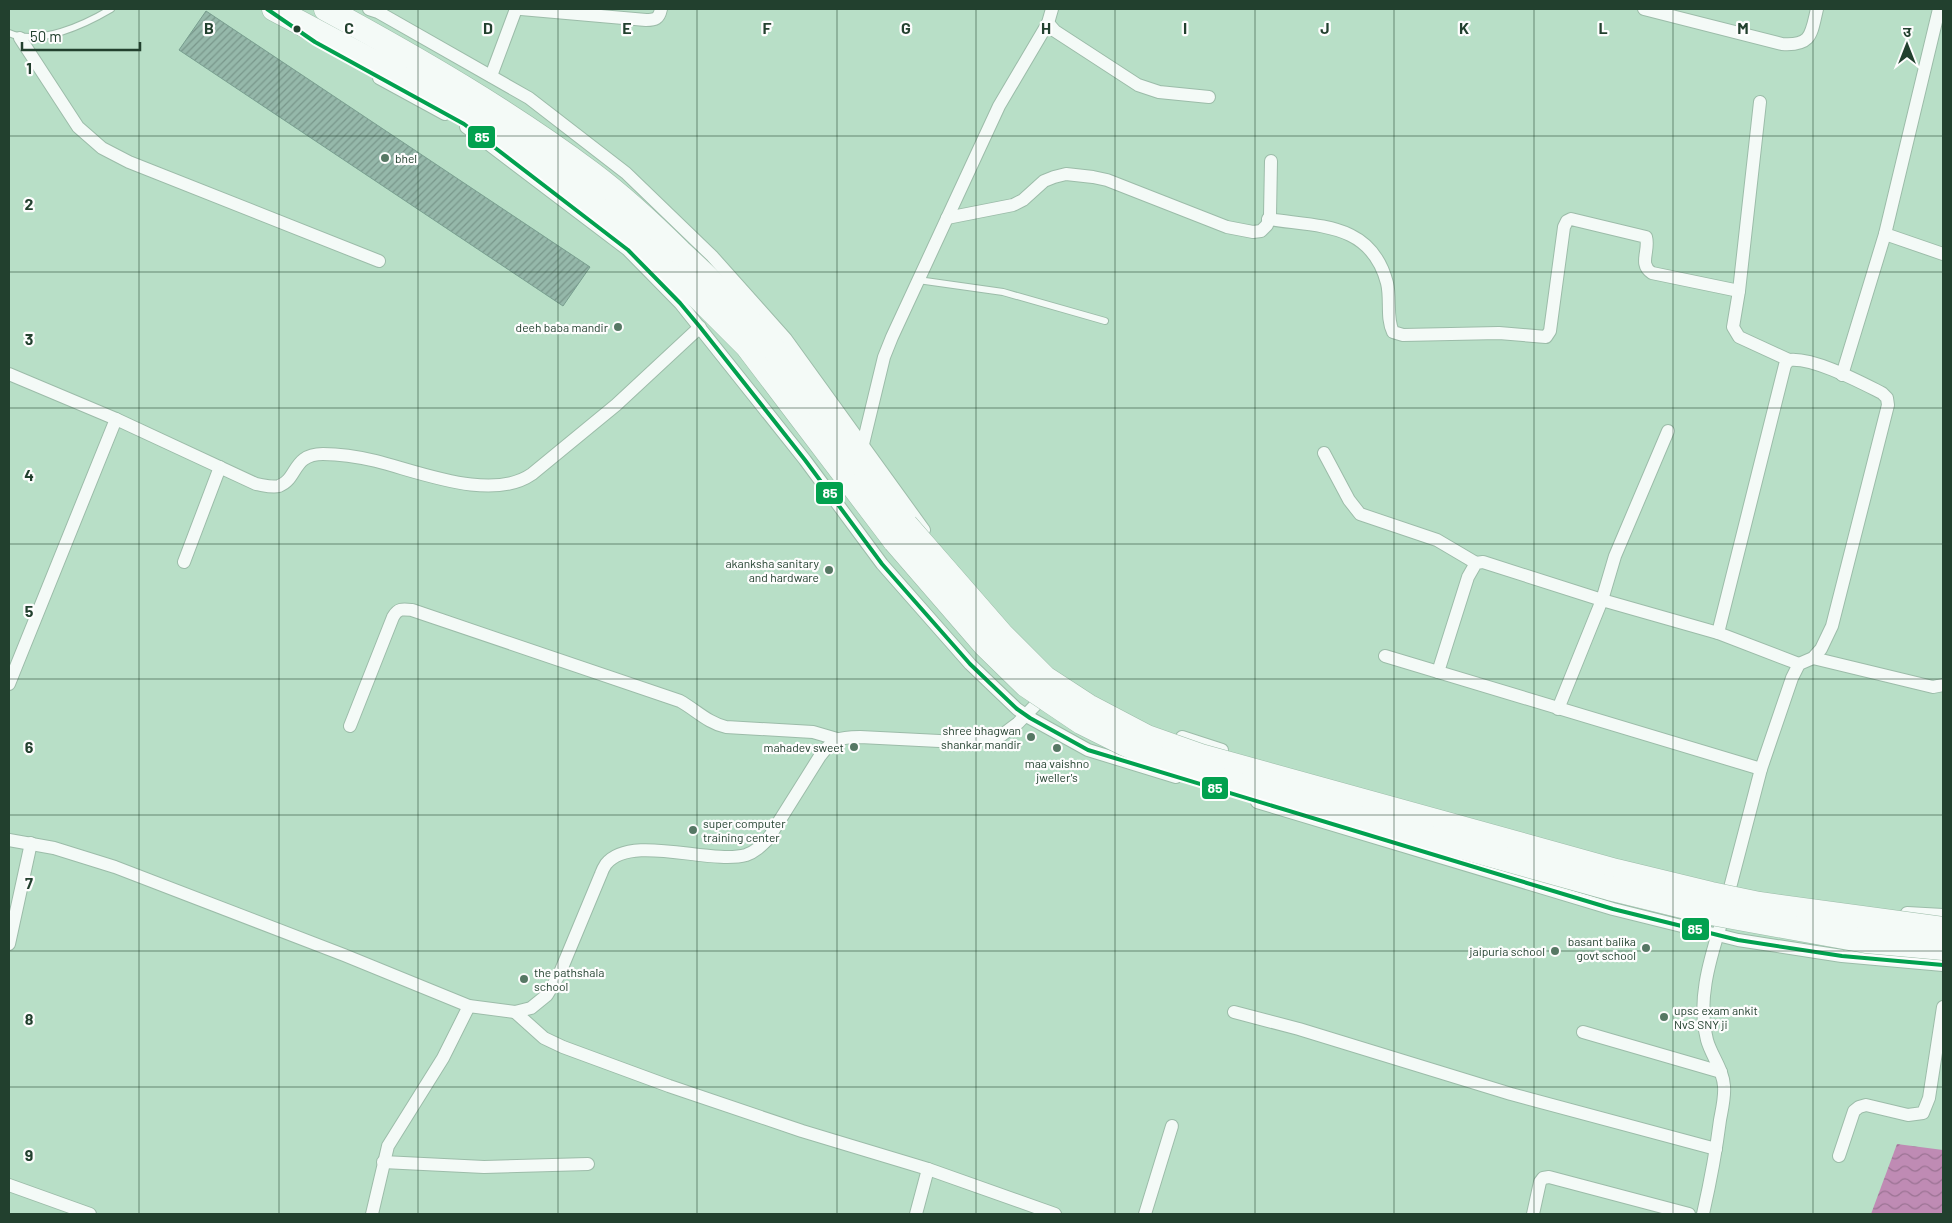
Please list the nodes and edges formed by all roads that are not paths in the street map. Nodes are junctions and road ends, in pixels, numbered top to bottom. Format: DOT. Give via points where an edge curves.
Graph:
graph roads {
  1 [pos="111,9"];
  2 [pos="267,9"];
  3 [pos="274,9"];
  4 [pos="326,9"];
  5 [pos="369,9"];
  6 [pos="516,9"];
  7 [pos="521,9"];
  8 [pos="661,9"];
  9 [pos="1052,9"];
  10 [pos="1644,9"];
  11 [pos="1817,9"];
  12 [pos="1939,9"];
  13 [pos="1692,15"];
  14 [pos="1048,23"];
  15 [pos="1939,26"];
  16 [pos="14,36"];
  17 [pos="491,76"];
  18 [pos="1209,97"];
  19 [pos="1760,102"];
  20 [pos="1271,161"];
  21 [pos="947,218"];
  22 [pos="1268,219"];
  23 [pos="1885,234"];
  24 [pos="1943,254"];
  25 [pos="379,261"];
  26 [pos="918,280"];
  27 [pos="1739,291"];
  28 [pos="1105,321"];
  29 [pos="700,327"];
  30 [pos="1789,360"];
  31 [pos="9,374"];
  32 [pos="1842,374"];
  33 [pos="116,419"];
  34 [pos="1668,431"];
  35 [pos="863,444"];
  36 [pos="1324,453"];
  37 [pos="220,467"];
  38 [pos="901,533"];
  39 [pos="184,562"];
  40 [pos="1476,563"];
  41 [pos="1602,600"];
  42 [pos="1718,633"];
  43 [pos="1385,656"];
  44 [pos="1813,658"];
  45 [pos="1799,664"];
  46 [pos="1438,672"];
  47 [pos="1059,679"];
  48 [pos="9,684"];
  49 [pos="1943,685"];
  50 [pos="1558,709"];
  51 [pos="1026,715"];
  52 [pos="350,726"];
  53 [pos="837,739"];
  54 [pos="1761,769"];
  55 [pos="9,840"];
  56 [pos="31,843"];
  57 [pos="1730,888"];
  58 [pos="1943,915"];
  59 [pos="1943,929"];
  60 [pos="1717,935"];
  61 [pos="9,944"];
  62 [pos="1943,948"];
  63 [pos="1943,964"];
  64 [pos="469,1006"];
  65 [pos="1943,1007"];
  66 [pos="515,1012"];
  67 [pos="1234,1012"];
  68 [pos="1583,1032"];
  69 [pos="1721,1072"];
  70 [pos="1172,1126"];
  71 [pos="1716,1149"];
  72 [pos="1839,1156"];
  73 [pos="383,1162"];
  74 [pos="588,1164"];
  75 [pos="928,1169"];
  76 [pos="9,1185"];
  77 [pos="90,1214"];
  78 [pos="372,1214"];
  79 [pos="916,1214"];
  80 [pos="1055,1214"];
  81 [pos="1145,1214"];
  82 [pos="1533,1214"];
  83 [pos="1690,1214"];
  84 [pos="1703,1214"];
  1 -- 16 [label="lane" via="46,36"];
  2 -- 29 [label="street" via="315,42 464,124 628,250"];
  3 -- 38 [label="highway" via="427,90 507,140 634,236 747,346"];
  4 -- 38 [label="highway" via="502,110 592,174 641,215 752,324 799,380"];
  5 -- 17 [label="street"];
  6 -- 17 [label="street"];
  7 -- 8 [label="street" via="655,20"];
  9 -- 14 [label="street"];
  10 -- 13 [label="street"];
  11 -- 13 [label="street" via="1811,34 1806,42 1796,45 1782,44"];
  12 -- 15 [label="street"];
  14 -- 18 [label="street" via="1055,31 1144,87 1158,92"];
  14 -- 21 [label="street" via="998,106"];
  15 -- 23 [label="street"];
  16 -- 25 [label="street" via="78,127 102,148 129,162"];
  17 -- 35 [label="street" via="529,98 626,173 712,256 786,339"];
  19 -- 27 [label="street"];
  20 -- 22 [label="street"];
  21 -- 22 [label="street" via="1013,205 1044,181 1066,174 1107,180 1227,227 1261,231"];
  21 -- 26 [label="street"];
  22 -- 27 [label="street" via="1341,230 1364,244 1385,278 1390,297 1390,326 1393,332 1403,335 1499,333 1546,337 1550,331 1564,227 1571,219 1646,237 1644,264 1652,273"];
  23 -- 24 [label="street"];
  23 -- 32 [label="street"];
  26 -- 28 [label="lane" via="1003,292"];
  26 -- 35 [label="street" via="884,357"];
  27 -- 30 [label="street" via="1735,332 1739,337"];
  29 -- 37 [label="street" via="652,372 522,481 478,485 344,455 310,455 286,481 273,487 256,484"];
  29 -- 51 [label="street" via="882,564 970,664"];
  30 -- 32 [label="street"];
  30 -- 42 [label="street" via="1783,370"];
  31 -- 33 [label="street"];
  32 -- 44 [label="street" via="1882,393 1888,404 1832,626 1828,638"];
  33 -- 37 [label="street"];
  33 -- 48 [label="street"];
  34 -- 41 [label="street" via="1615,556"];
  35 -- 47 [label="street" via="931,540 1008,632"];
  36 -- 40 [label="street" via="1360,514 1437,540"];
  37 -- 39 [label="street"];
  38 -- 59 [label="highway, bridge" via="1045,678 1147,738 1201,756 1616,871 1759,904"];
  38 -- 62 [label="highway, bridge" via="985,645 1026,685 1081,722 1182,769 1609,888 1711,913 1866,941"];
  40 -- 41 [label="street" via="1493,564"];
  40 -- 46 [label="street" via="1468,577"];
  41 -- 42 [label="street"];
  41 -- 50 [label="street"];
  42 -- 45 [label="street"];
  43 -- 46 [label="street"];
  44 -- 45 [label="street"];
  44 -- 49 [label="street" via="1934,687"];
  45 -- 54 [label="street"];
  46 -- 50 [label="street"];
  47 -- 51 [label="street"];
  47 -- 57 [label="street" via="1125,718 1217,749 1623,865"];
  50 -- 54 [label="street"];
  51 -- 53 [label="street" via="1002,735 958,742 860,737"];
  51 -- 60 [label="street" via="1088,750 1614,909"];
  52 -- 53 [label="street" via="393,617 402,609 680,702 717,725 813,732"];
  53 -- 66 [label="street" via="820,756 768,839 748,855 702,856 636,850 616,856 606,864 547,995 531,1008"];
  54 -- 57 [label="street"];
  55 -- 56 [label="street"];
  56 -- 61 [label="street"];
  56 -- 64 [label="street" via="115,867"];
  57 -- 58 [label="street" via="1796,900"];
  57 -- 60 [label="street"];
  60 -- 63 [label="street" via="1842,956"];
  60 -- 69 [label="street" via="1703,1006 1707,1041"];
  64 -- 66 [label="street"];
  64 -- 73 [label="street" via="443,1058 395,1133"];
  65 -- 72 [label="street" via="1923,1113 1908,1115 1866,1105 1859,1107 1854,1111"];
  66 -- 75 [label="street" via="544,1038 572,1050 802,1131"];
  67 -- 71 [label="street" via="1510,1094"];
  68 -- 69 [label="street"];
  69 -- 71 [label="street" via="1725,1088"];
  70 -- 81 [label="street"];
  71 -- 84 [label="street"];
  73 -- 74 [label="street" via="484,1166"];
  73 -- 78 [label="street"];
  75 -- 79 [label="street"];
  75 -- 80 [label="street"];
  76 -- 77 [label="street"];
  82 -- 83 [label="street" via="1540,1182 1549,1177"];
}
